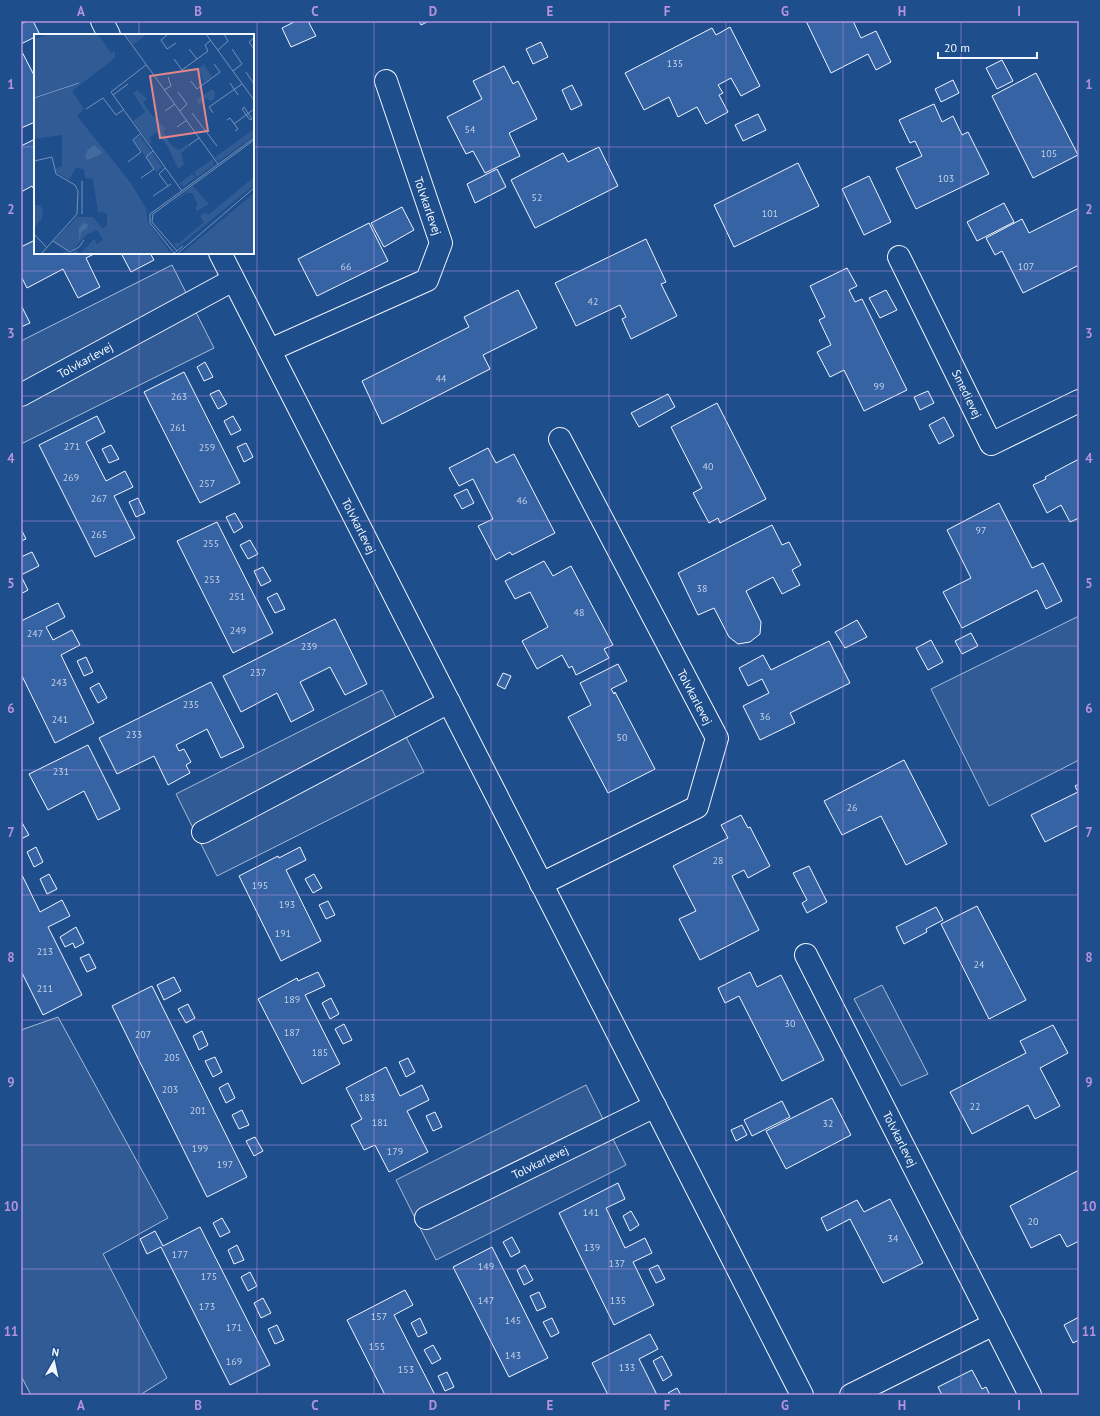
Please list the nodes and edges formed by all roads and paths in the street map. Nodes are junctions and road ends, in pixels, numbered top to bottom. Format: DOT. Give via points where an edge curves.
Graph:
graph roads {
  1 [pos="102,21"];
  2 [pos="108,34"];
  3 [pos="386,81"];
  4 [pos="220,254"];
  5 [pos="899,257"];
  6 [pos="233,280"];
  7 [pos="270,350"];
  8 [pos="21,395"];
  9 [pos="1079,400"];
  10 [pos="560,439"];
  11 [pos="449,702"];
  12 [pos="203,832"];
  13 [pos="541,884"];
  14 [pos="806,955"];
  15 [pos="655,1106"];
  16 [pos="426,1218"];
  17 [pos="994,1324"];
  18 [pos="802,1395"];
  19 [pos="850,1395"];
  20 [pos="1030,1395"];
  1 -- 2 [label="street"];
  3 -- 7 [label="street, Tolvkarlevej" via="441,243 428,280"];
  4 -- 6 [label="street, Tolvkarlevej"];
  5 -- 9 [label="street, Smedievej" via="991,444"];
  6 -- 7 [label="street, Tolvkarlevej"];
  6 -- 8 [label="street, Tolvkarlevej"];
  7 -- 11 [label="street, Tolvkarlevej"];
  10 -- 13 [label="street, Tolvkarlevej" via="717,738 696,806"];
  11 -- 12 [label="street"];
  11 -- 13 [label="street, Tolvkarlevej"];
  13 -- 15 [label="street, Tolvkarlevej"];
  14 -- 17 [label="street, Tolvkarlevej"];
  15 -- 16 [label="street, Tolvkarlevej"];
  15 -- 18 [label="street, Tolvkarlevej"];
  17 -- 19 [label="street"];
  17 -- 20 [label="street, Tolvkarlevej"];
}
